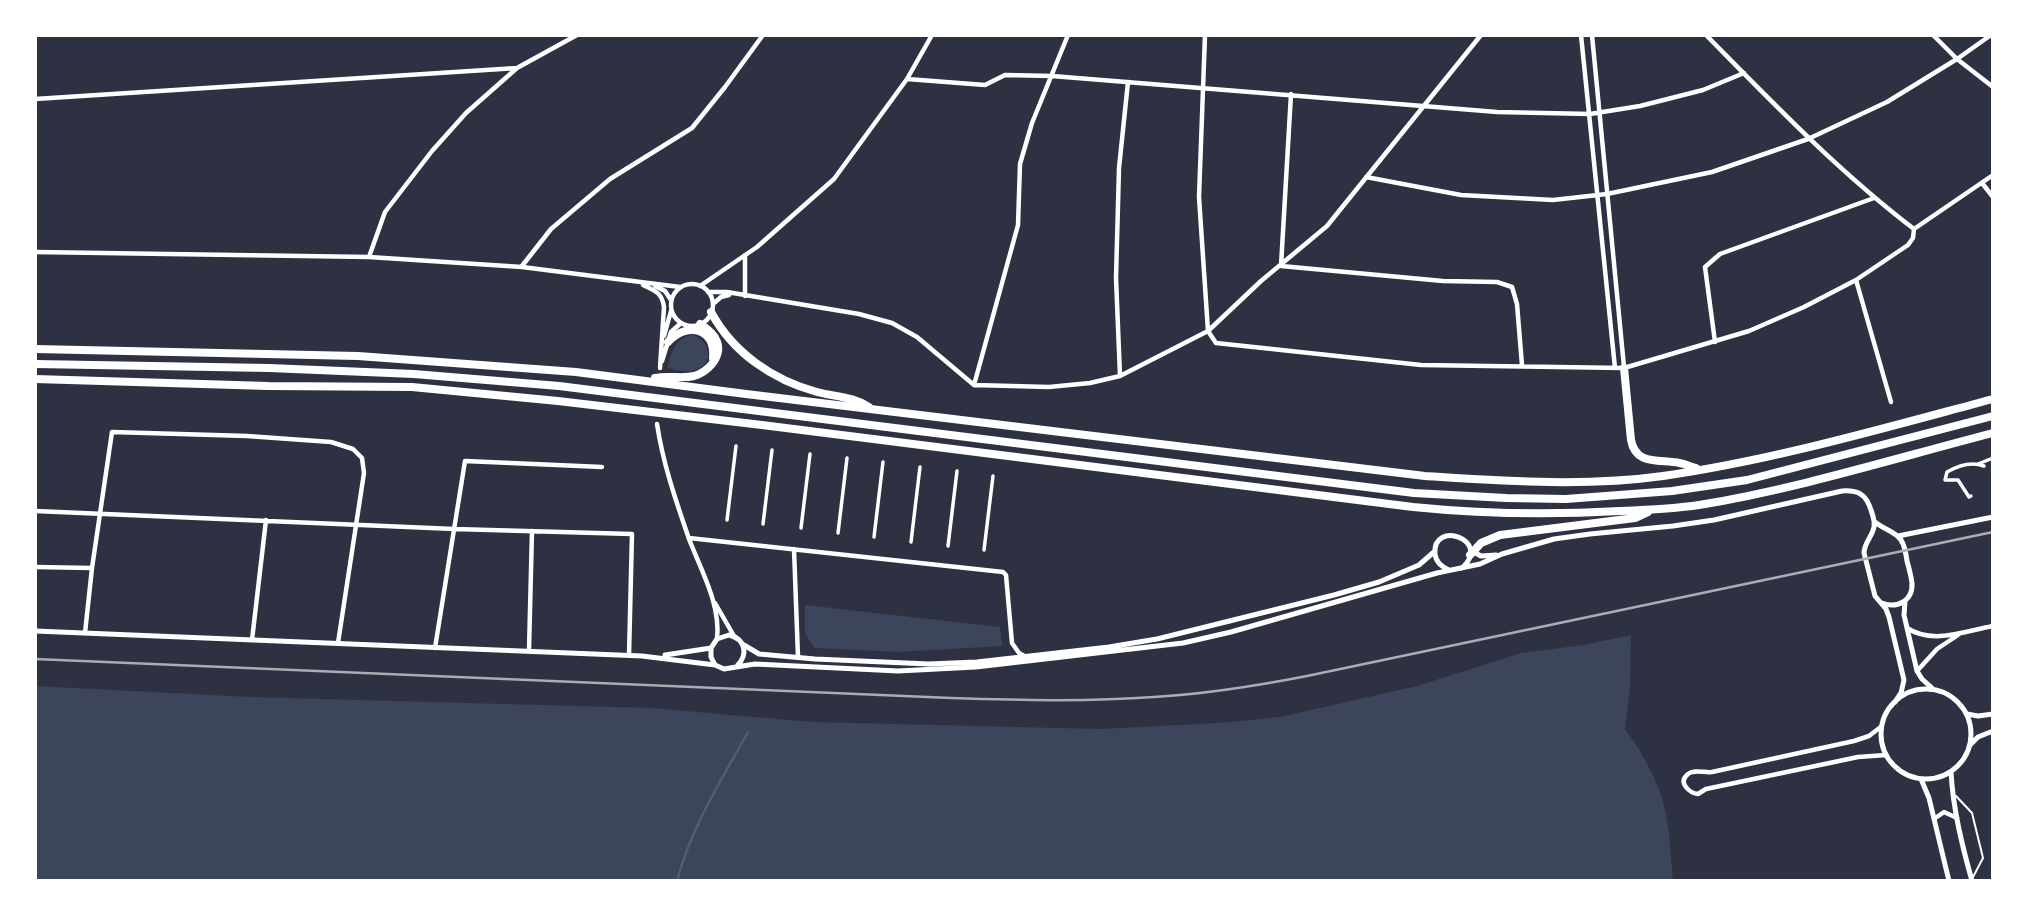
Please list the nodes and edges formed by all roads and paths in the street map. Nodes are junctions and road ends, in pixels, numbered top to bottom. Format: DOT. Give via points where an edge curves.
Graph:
graph roads {
  1 [pos="577,35"];
  2 [pos="763,35"];
  3 [pos="932,35"];
  4 [pos="1068,35"];
  5 [pos="1205,35"];
  6 [pos="1481,35"];
  7 [pos="1581,35"];
  8 [pos="1592,35"];
  9 [pos="1706,35"];
  10 [pos="1933,35"];
  11 [pos="1991,35"];
  12 [pos="1957,59"];
  13 [pos="517,68"];
  14 [pos="1744,73"];
  15 [pos="1052,76"];
  16 [pos="906,79"];
  17 [pos="1128,82"];
  18 [pos="1993,87"];
  19 [pos="1202,89"];
  20 [pos="1292,94"];
  21 [pos="35,99"];
  22 [pos="1423,107"];
  23 [pos="1599,113"];
  24 [pos="1590,114"];
  25 [pos="1808,139"];
  26 [pos="1993,175"];
  27 [pos="1366,177"];
  28 [pos="1982,183"];
  29 [pos="1607,194"];
  30 [pos="1598,195"];
  31 [pos="1993,197"];
  32 [pos="1874,198"];
  33 [pos="1914,229"];
  34 [pos="35,252"];
  35 [pos="745,255"];
  36 [pos="369,257"];
  37 [pos="1280,266"];
  38 [pos="522,267"];
  39 [pos="1857,279"];
  40 [pos="636,282"];
  41 [pos="651,284"];
  42 [pos="700,285"];
  43 [pos="680,287"];
  44 [pos="708,292"];
  45 [pos="737,295"];
  46 [pos="745,296"];
  47 [pos="671,300"];
  48 [pos="712,309"];
  49 [pos="671,310"];
  50 [pos="681,323"];
  51 [pos="700,324"];
  52 [pos="1208,331"];
  53 [pos="668,342"];
  54 [pos="1715,342"];
  55 [pos="661,348"];
  56 [pos="35,349"];
  57 [pos="35,364"];
  58 [pos="712,364"];
  59 [pos="1522,365"];
  60 [pos="1620,368"];
  61 [pos="1119,376"];
  62 [pos="35,379"];
  63 [pos="647,380"];
  64 [pos="974,385"];
  65 [pos="1993,399"];
  66 [pos="1891,402"];
  67 [pos="871,409"];
  68 [pos="1993,416"];
  69 [pos="657,424"];
  70 [pos="1993,433"];
  71 [pos="736,446"];
  72 [pos="772,450"];
  73 [pos="810,454"];
  74 [pos="847,458"];
  75 [pos="1993,458"];
  76 [pos="883,462"];
  77 [pos="1978,464"];
  78 [pos="1984,466"];
  79 [pos="603,467"];
  80 [pos="920,467"];
  81 [pos="1699,469"];
  82 [pos="957,471"];
  83 [pos="993,476"];
  84 [pos="1972,496"];
  85 [pos="35,510"];
  86 [pos="1654,510"];
  87 [pos="100,513"];
  88 [pos="1993,517"];
  89 [pos="266,520"];
  90 [pos="727,520"];
  91 [pos="1874,521"];
  92 [pos="356,524"];
  93 [pos="763,524"];
  94 [pos="801,528"];
  95 [pos="454,529"];
  96 [pos="532,531"];
  97 [pos="1887,531"];
  98 [pos="838,533"];
  99 [pos="1918,533"];
  100 [pos="1898,536"];
  101 [pos="874,537"];
  102 [pos="689,538"];
  103 [pos="1868,539"];
  104 [pos="912,542"];
  105 [pos="1903,542"];
  106 [pos="948,546"];
  107 [pos="794,549"];
  108 [pos="984,550"];
  109 [pos="1435,551"];
  110 [pos="1471,552"];
  111 [pos="1503,554"];
  112 [pos="35,567"];
  113 [pos="92,568"];
  114 [pos="1459,569"];
  115 [pos="1449,570"];
  116 [pos="711,596"];
  117 [pos="1905,601"];
  118 [pos="1881,602"];
  119 [pos="1993,625"];
  120 [pos="1907,628"];
  121 [pos="35,631"];
  122 [pos="1964,631"];
  123 [pos="85,634"];
  124 [pos="733,636"];
  125 [pos="717,639"];
  126 [pos="252,640"];
  127 [pos="338,643"];
  128 [pos="743,645"];
  129 [pos="435,648"];
  130 [pos="711,648"];
  131 [pos="529,650"];
  132 [pos="629,655"];
  133 [pos="651,656"];
  134 [pos="798,657"];
  135 [pos="1027,657"];
  136 [pos="715,665"];
  137 [pos="737,666"];
  138 [pos="1917,671"];
  139 [pos="1935,690"];
  140 [pos="1895,702"];
  141 [pos="1967,714"];
  142 [pos="1993,714"];
  143 [pos="1882,726"];
  144 [pos="1993,731"];
  145 [pos="1970,745"];
  146 [pos="1886,755"];
  147 [pos="1951,772"];
  148 [pos="1921,779"];
  149 [pos="1952,793"];
  150 [pos="1934,819"];
  151 [pos="1957,819"];
  152 [pos="1972,880"];
  153 [pos="1949,881"];
  1 -- 13 [label="street"];
  2 -- 38 [label="street" via="692,128 610,179 551,229"];
  3 -- 16 [label="street"];
  4 -- 15 [label="street"];
  5 -- 19 [label="street"];
  6 -- 22 [label="street"];
  7 -- 24 [label="street"];
  8 -- 23 [label="street"];
  9 -- 14 [label="street"];
  10 -- 12 [label="street"];
  11 -- 12 [label="street"];
  12 -- 18 [label="street"];
  12 -- 25 [label="street" via="1887,102"];
  13 -- 21 [label="street"];
  13 -- 36 [label="street" via="432,151 385,212"];
  14 -- 23 [label="street" via="1703,90"];
  14 -- 25 [label="street"];
  15 -- 16 [label="street" via="1005,75 985,85"];
  15 -- 17 [label="street"];
  15 -- 64 [label="street" via="1020,164 1018,225"];
  16 -- 35 [label="street" via="834,179"];
  17 -- 19 [label="street"];
  17 -- 61 [label="street" via="1119,168"];
  19 -- 20 [label="street"];
  19 -- 52 [label="street" via="1199,197"];
  20 -- 22 [label="street"];
  20 -- 37 [label="street"];
  22 -- 24 [label="street"];
  22 -- 27 [label="street"];
  23 -- 24 [label="street"];
  23 -- 29 [label="street"];
  24 -- 30 [label="street"];
  25 -- 29 [label="street" via="1712,172"];
  25 -- 32 [label="street"];
  26 -- 28 [label="street"];
  27 -- 30 [label="street" via="1461,195 1553,200"];
  27 -- 37 [label="street" via="1327,226"];
  28 -- 31 [label="street"];
  28 -- 33 [label="street"];
  29 -- 30 [label="street"];
  29 -- 60 [label="street"];
  30 -- 60 [label="street"];
  32 -- 33 [label="street"];
  32 -- 54 [label="street" via="1720,254 1705,267"];
  33 -- 39 [label="street" via="1908,245"];
  34 -- 36 [label="street"];
  35 -- 42 [label="street"];
  35 -- 46 [label="street"];
  36 -- 38 [label="street"];
  37 -- 52 [label="street"];
  37 -- 59 [label="street" via="1497,282 1513,287"];
  38 -- 40 [label="street"];
  39 -- 54 [label="street" via="1793,312"];
  39 -- 66 [label="street"];
  40 -- 41 [label="street"];
  40 -- 55 [label="street" via="663,298"];
  41 -- 43 [label="street"];
  41 -- 47 [label="street"];
  42 -- 43 [label="street"];
  42 -- 44 [label="street"];
  43 -- 47 [label="street"];
  44 -- 45 [label="street"];
  44 -- 48 [label="street"];
  45 -- 46 [label="street"];
  45 -- 48 [label="street" via="721,296"];
  46 -- 64 [label="street" via="892,323 917,337"];
  47 -- 49 [label="street"];
  48 -- 51 [label="street"];
  48 -- 67 [label="highway" via="734,343 761,367 790,383 858,399"];
  49 -- 50 [label="street"];
  49 -- 55 [label="street"];
  50 -- 51 [label="street"];
  50 -- 53 [label="street"];
  51 -- 58 [label="highway" via="710,330 719,346"];
  52 -- 59 [label="street" via="1216,343 1421,365"];
  52 -- 61 [label="street"];
  53 -- 55 [label="street" via="660,368"];
  53 -- 58 [label="highway" via="684,330 701,332 712,344"];
  54 -- 60 [label="street"];
  56 -- 63 [label="highway" via="358,356"];
  57 -- 68 [label="highway" via="269,368 559,386 1400,491 1506,498 1613,496 1747,480"];
  58 -- 63 [label="highway" via="689,377"];
  59 -- 60 [label="street"];
  60 -- 81 [label="highway" via="1634,451 1648,460 1675,461"];
  61 -- 64 [label="street" via="1049,387"];
  62 -- 86 [label="highway" via="412,387 721,420 1448,510 1573,514"];
  63 -- 67 [label="highway"];
  65 -- 81 [label="highway"];
  67 -- 81 [label="highway" via="1479,480 1593,482"];
  69 -- 102 [label="street" via="666,470"];
  70 -- 86 [label="highway" via="1775,489"];
  71 -- 90 [label="street"];
  72 -- 93 [label="street"];
  73 -- 94 [label="street"];
  74 -- 98 [label="street"];
  75 -- 77 [label="street"];
  76 -- 101 [label="street"];
  77 -- 78 [label="street"];
  77 -- 84 [label="street" via="1957,466 1947,472 1945,480 1958,480"];
  79 -- 95 [label="street" via="465,461"];
  80 -- 104 [label="street"];
  82 -- 106 [label="street"];
  83 -- 108 [label="street"];
  85 -- 87 [label="street"];
  86 -- 110 [label="highway" via="1634,518 1500,535"];
  87 -- 89 [label="street"];
  87 -- 92 [label="street" via="112,432 247,436 331,442 353,449 362,458 364,473"];
  87 -- 113 [label="street"];
  88 -- 99 [label="street"];
  89 -- 92 [label="street"];
  89 -- 126 [label="street"];
  91 -- 97 [label="street"];
  91 -- 103 [label="street"];
  91 -- 111 [label="street" via="1864,495 1848,491 1708,521 1554,539"];
  92 -- 95 [label="street"];
  92 -- 127 [label="street"];
  95 -- 96 [label="street"];
  95 -- 129 [label="street"];
  96 -- 131 [label="street"];
  96 -- 132 [label="street" via="632,534"];
  97 -- 100 [label="street"];
  97 -- 103 [label="street"];
  99 -- 100 [label="street"];
  99 -- 105 [label="street"];
  100 -- 105 [label="street"];
  102 -- 107 [label="street"];
  102 -- 116 [label="street"];
  103 -- 118 [label="street" via="1864,553 1875,596"];
  105 -- 117 [label="street" via="1912,586"];
  107 -- 134 [label="street"];
  107 -- 135 [label="street" via="1003,572 1012,643"];
  109 -- 110 [label="street" via="1439,541 1449,535 1464,540"];
  109 -- 115 [label="street" via="1440,565"];
  109 -- 135 [label="street" via="1413,569 1334,595 1157,639"];
  110 -- 111 [label="street"];
  110 -- 114 [label="street"];
  111 -- 114 [label="street"];
  112 -- 113 [label="street"];
  113 -- 123 [label="street"];
  114 -- 115 [label="street"];
  115 -- 137 [label="street" via="1183,643 937,670"];
  116 -- 124 [label="street"];
  116 -- 125 [label="street"];
  117 -- 118 [label="street" via="1891,606"];
  117 -- 120 [label="street"];
  118 -- 140 [label="street" via="1904,680"];
  119 -- 122 [label="street"];
  120 -- 122 [label="street" via="1935,637"];
  120 -- 138 [label="street"];
  121 -- 123 [label="street"];
  122 -- 138 [label="street" via="1937,649"];
  123 -- 126 [label="street"];
  124 -- 125 [label="street"];
  124 -- 128 [label="street"];
  125 -- 130 [label="street"];
  126 -- 127 [label="street"];
  127 -- 129 [label="street"];
  128 -- 134 [label="street" via="759,654"];
  128 -- 137 [label="street" via="744,656"];
  129 -- 131 [label="street"];
  130 -- 133 [label="street"];
  130 -- 136 [label="street"];
  131 -- 132 [label="street"];
  132 -- 133 [label="street"];
  133 -- 136 [label="street"];
  134 -- 135 [label="street" via="929,664"];
  136 -- 137 [label="street"];
  138 -- 139 [label="street"];
  139 -- 140 [label="street" via="1917,690"];
  139 -- 141 [label="street" via="1958,702"];
  140 -- 143 [label="street"];
  141 -- 142 [label="street"];
  141 -- 145 [label="street"];
  143 -- 146 [label="street"];
  143 -- 146 [label="street" via="1854,741 1712,772 1696,771 1688,774 1685,788 1699,794 1858,757"];
  144 -- 145 [label="street"];
  145 -- 147 [label="street"];
  146 -- 148 [label="street" via="1907,775"];
  147 -- 148 [label="street"];
  147 -- 149 [label="street"];
  148 -- 150 [label="street"];
  149 -- 151 [label="street"];
  149 -- 152 [label="lane" via="1972,813 1983,858"];
  150 -- 151 [label="street" via="1944,812"];
  150 -- 153 [label="street"];
  151 -- 152 [label="street"];
}
